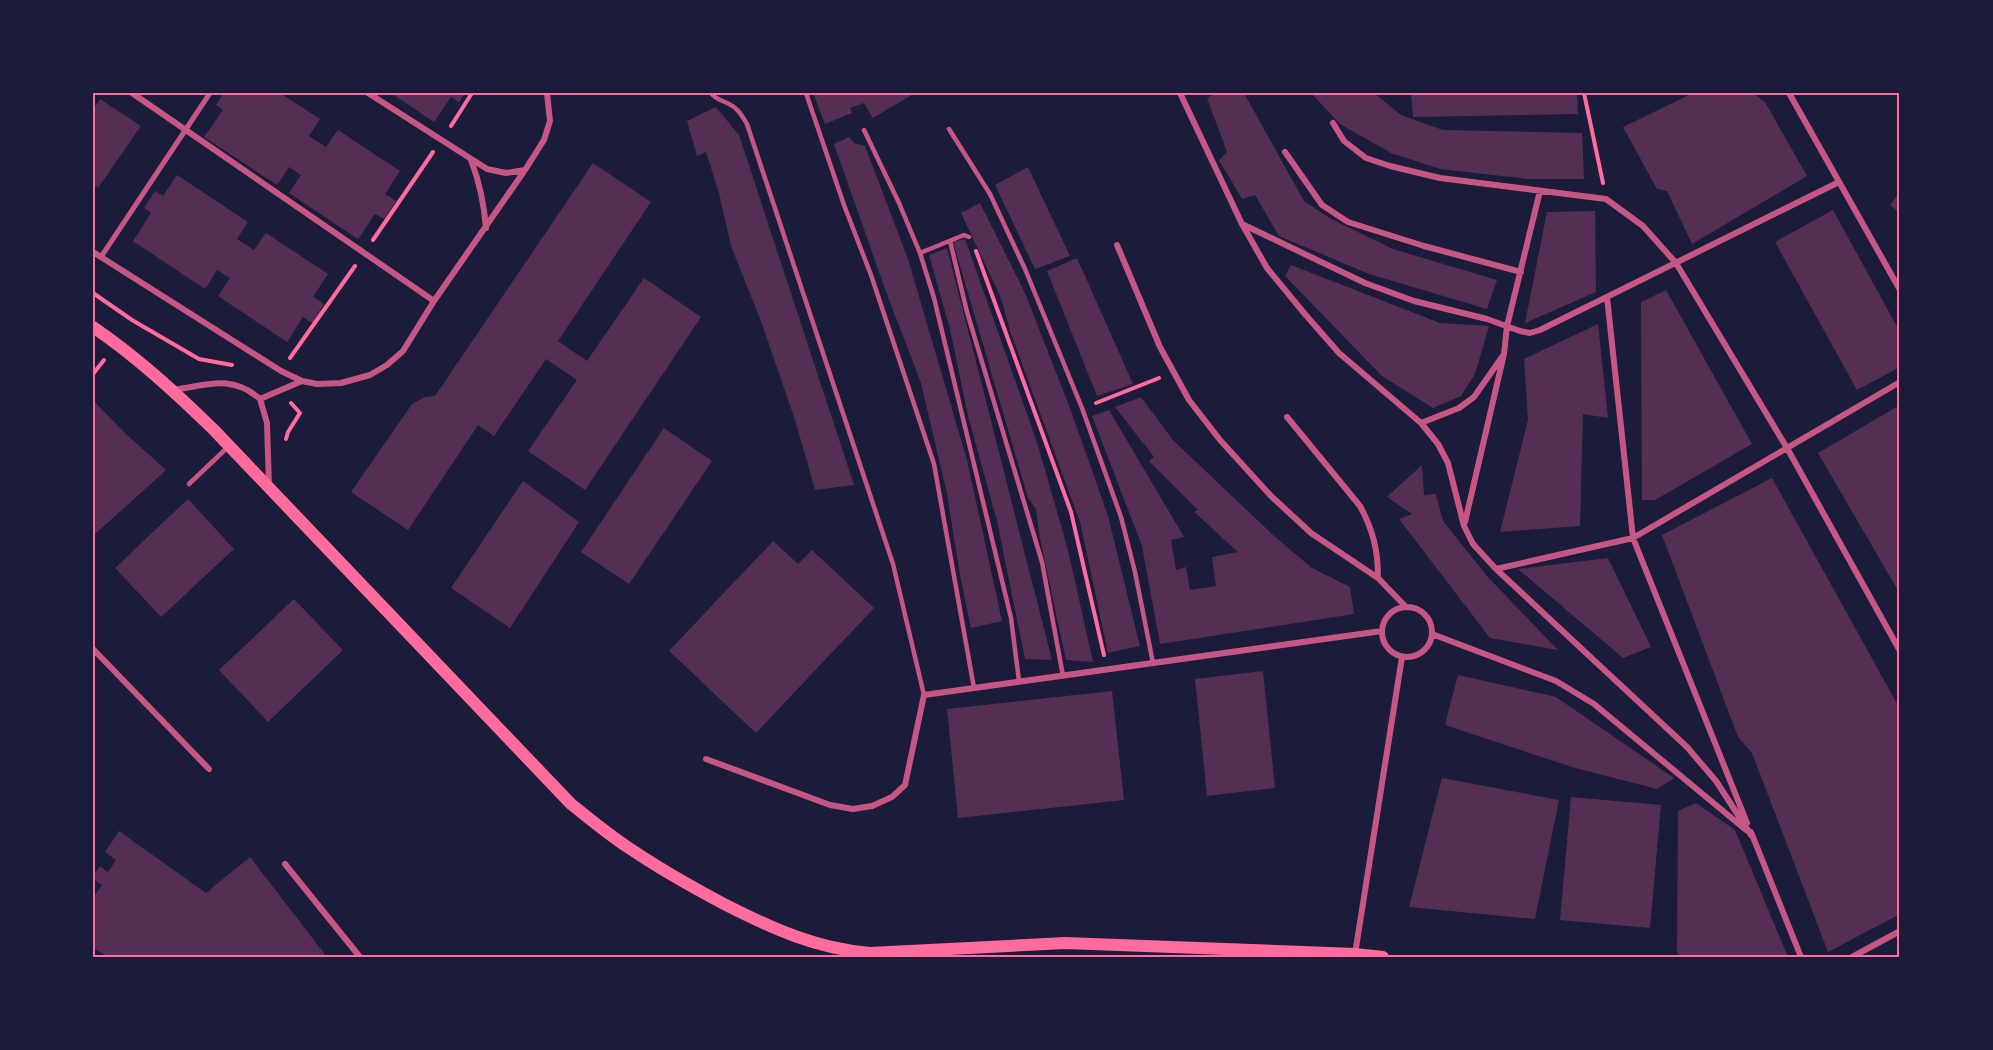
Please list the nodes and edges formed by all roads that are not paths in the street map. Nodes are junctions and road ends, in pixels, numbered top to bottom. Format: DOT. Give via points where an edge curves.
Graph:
graph roads {
  1 [pos="132,93"];
  2 [pos="210,93"];
  3 [pos="368,93"];
  4 [pos="548,93"];
  5 [pos="711,93"];
  6 [pos="806,93"];
  7 [pos="1180,93"];
  8 [pos="1789,93"];
  9 [pos="1333,123"];
  10 [pos="949,129"];
  11 [pos="186,130"];
  12 [pos="864,130"];
  13 [pos="1285,152"];
  14 [pos="471,160"];
  15 [pos="525,170"];
  16 [pos="1839,182"];
  17 [pos="1539,191"];
  18 [pos="1242,224"];
  19 [pos="486,228"];
  20 [pos="969,237"];
  21 [pos="950,241"];
  22 [pos="1117,245"];
  23 [pos="93,252"];
  24 [pos="920,253"];
  25 [pos="101,257"];
  26 [pos="1676,263"];
  27 [pos="1521,272"];
  28 [pos="1900,290"];
  29 [pos="1608,297"];
  30 [pos="434,301"];
  31 [pos="1507,326"];
  32 [pos="93,327"];
  33 [pos="1504,354"];
  34 [pos="302,381"];
  35 [pos="1900,382"];
  36 [pos="173,390"];
  37 [pos="260,399"];
  38 [pos="1287,417"];
  39 [pos="1421,423"];
  40 [pos="229,446"];
  41 [pos="1787,448"];
  42 [pos="189,483"];
  43 [pos="269,488"];
  44 [pos="1464,526"];
  45 [pos="1633,538"];
  46 [pos="1496,569"];
  47 [pos="1378,578"];
  48 [pos="1406,607"];
  49 [pos="1382,631"];
  50 [pos="1432,634"];
  51 [pos="93,649"];
  52 [pos="1900,651"];
  53 [pos="1402,657"];
  54 [pos="1153,663"];
  55 [pos="1063,676"];
  56 [pos="1019,681"];
  57 [pos="974,688"];
  58 [pos="924,694"];
  59 [pos="706,759"];
  60 [pos="209,769"];
  61 [pos="1751,835"];
  62 [pos="285,864"];
  63 [pos="1900,931"];
  64 [pos="1355,954"];
  65 [pos="360,957"];
  66 [pos="1383,957"];
  67 [pos="1801,957"];
  68 [pos="1852,957"];
  1 -- 11 [label="street"];
  2 -- 11 [label="street"];
  3 -- 14 [label="street"];
  4 -- 15 [label="street" via="550,120 544,140"];
  5 -- 58 [label="lane" via="738,110 747,124 893,564"];
  6 -- 57 [label="lane" via="934,464"];
  7 -- 18 [label="street"];
  8 -- 16 [label="street"];
  9 -- 17 [label="street" via="1344,141 1366,158 1390,166 1440,178"];
  10 -- 54 [label="lane" via="990,194 1082,408 1120,518"];
  11 -- 25 [label="street"];
  11 -- 30 [label="street"];
  12 -- 24 [label="lane"];
  13 -- 27 [label="street" via="1322,205 1348,222"];
  14 -- 15 [label="street" via="506,173"];
  14 -- 19 [label="street" via="482,193"];
  15 -- 19 [label="street"];
  16 -- 26 [label="street"];
  16 -- 28 [label="street"];
  17 -- 26 [label="street" via="1606,198 1643,226"];
  17 -- 27 [label="street"];
  18 -- 31 [label="street" via="1365,283 1414,301"];
  18 -- 39 [label="street" via="1267,268 1339,353"];
  19 -- 30 [label="street"];
  20 -- 21 [label="lane"];
  21 -- 24 [label="lane"];
  21 -- 55 [label="lane" via="967,312 1042,562"];
  22 -- 47 [label="street" via="1160,347 1189,400 1214,432 1271,496 1311,533"];
  23 -- 25 [label="street"];
  24 -- 56 [label="lane" via="1011,618"];
  25 -- 34 [label="street"];
  26 -- 29 [label="street"];
  26 -- 41 [label="street"];
  27 -- 31 [label="street"];
  29 -- 31 [label="street" via="1530,333"];
  29 -- 45 [label="street"];
  30 -- 34 [label="street" via="403,351 387,365 370,375 341,383"];
  31 -- 33 [label="street"];
  32 -- 36 [label="main road"];
  33 -- 39 [label="street" via="1474,396 1458,408"];
  33 -- 44 [label="street"];
  34 -- 37 [label="street"];
  35 -- 41 [label="street"];
  36 -- 37 [label="street" via="227,383 245,388"];
  36 -- 40 [label="main road"];
  37 -- 43 [label="street" via="267,423"];
  38 -- 47 [label="street" via="1360,506 1376,540"];
  39 -- 44 [label="street" via="1448,463"];
  40 -- 42 [label="lane"];
  40 -- 43 [label="main road"];
  41 -- 45 [label="street"];
  41 -- 52 [label="street"];
  43 -- 64 [label="main road" via="571,804 628,848 686,884 768,926 849,952 1065,943"];
  44 -- 46 [label="street" via="1473,544"];
  45 -- 46 [label="street"];
  45 -- 61 [label="street"];
  46 -- 61 [label="street" via="1687,747 1716,781"];
  47 -- 48 [label="street"];
  48 -- 49 [label="street" via="1392,611"];
  48 -- 50 [label="street" via="1415,608 1428,618"];
  49 -- 53 [label="street" via="1385,645"];
  49 -- 54 [label="street"];
  50 -- 53 [label="street" via="1425,649"];
  50 -- 61 [label="street" via="1556,681 1594,704"];
  51 -- 60 [label="street"];
  53 -- 64 [label="street"];
  54 -- 55 [label="street"];
  55 -- 56 [label="street"];
  56 -- 57 [label="street"];
  57 -- 58 [label="street"];
  58 -- 59 [label="street" via="905,785 892,797 872,806 853,809 830,805"];
  61 -- 67 [label="street"];
  62 -- 65 [label="street"];
  63 -- 68 [label="street"];
  64 -- 66 [label="main road"];
}
